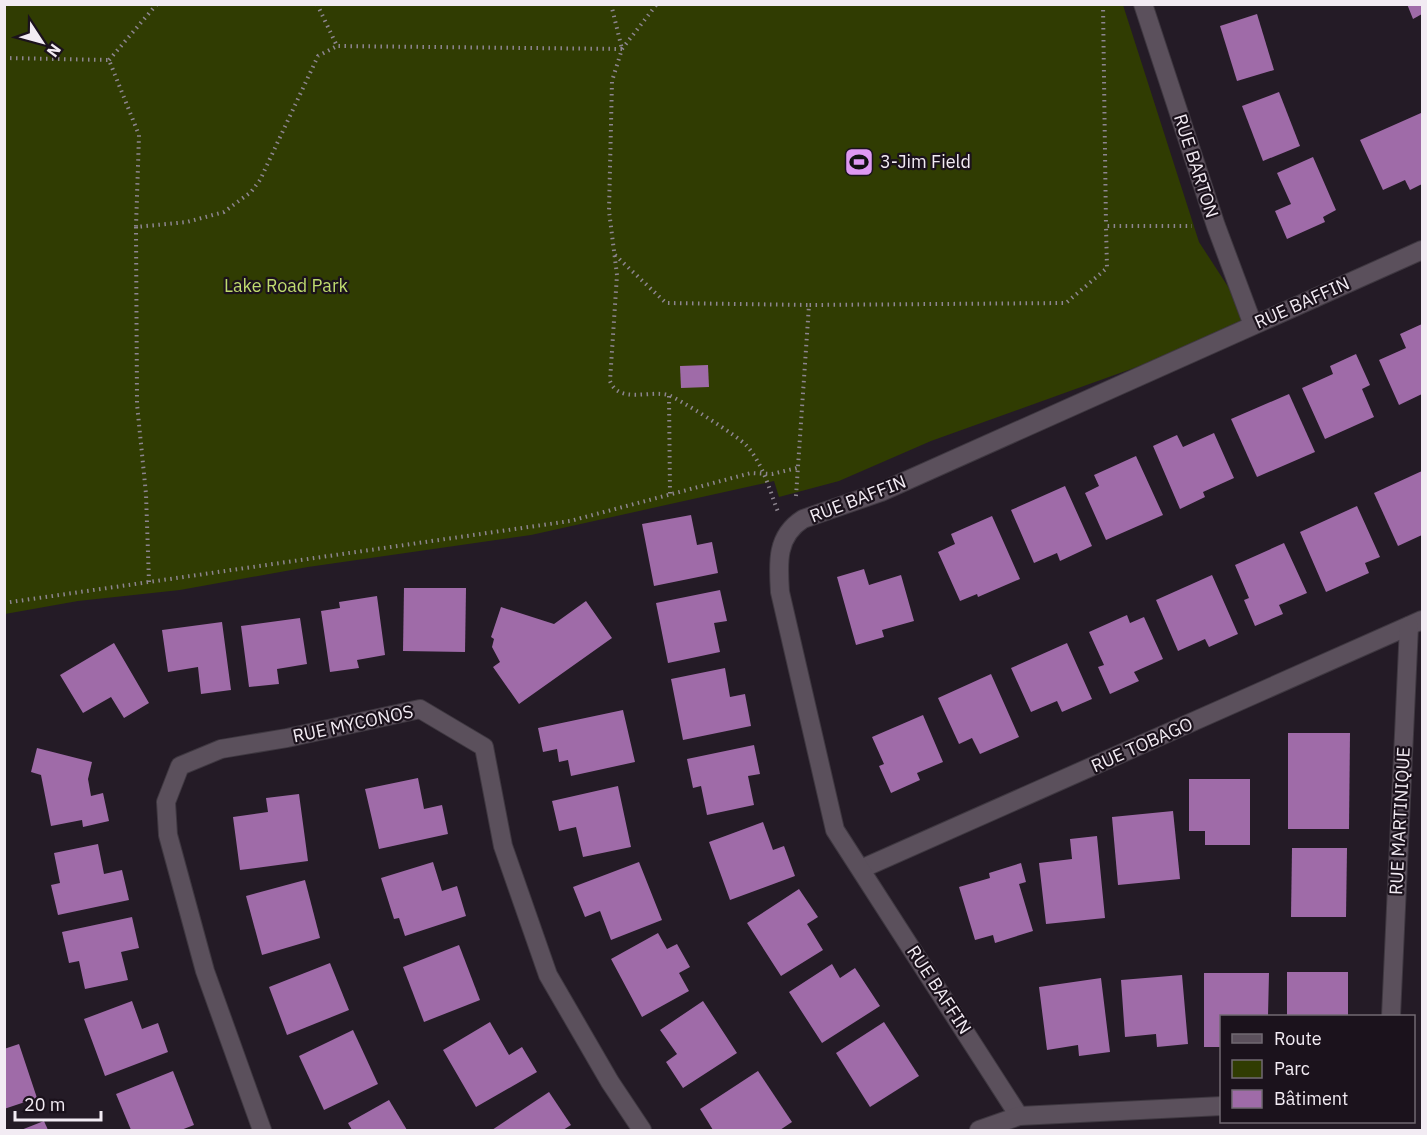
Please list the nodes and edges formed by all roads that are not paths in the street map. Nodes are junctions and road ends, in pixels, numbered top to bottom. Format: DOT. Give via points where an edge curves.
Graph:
graph roads {
  1 [pos="1143,4"];
  2 [pos="1422,250"];
  3 [pos="1253,326"];
  4 [pos="1416,623"];
  5 [pos="861,869"];
  6 [pos="1391,1015"];
  7 [pos="1220,1106"];
  8 [pos="1019,1116"];
  9 [pos="262,1131"];
  10 [pos="642,1131"];
  11 [pos="979,1131"];
  1 -- 3 [label="street, RUE BARTON"];
  2 -- 3 [label="street, RUE BAFFIN"];
  3 -- 5 [label="street, RUE BAFFIN" via="881,492 803,519 788,530 779,556 780,592 835,830"];
  4 -- 5 [label="street, RUE TOBAGO"];
  4 -- 6 [label="street, RUE MARTINIQUE"];
  5 -- 8 [label="street, RUE BAFFIN"];
  7 -- 8 [label="street"];
  8 -- 11 [label="street"];
  9 -- 10 [label="street, RUE MYCONOS" via="205,971 168,835 166,802 180,766 221,748 420,709 484,747 503,846 548,975"];
}
